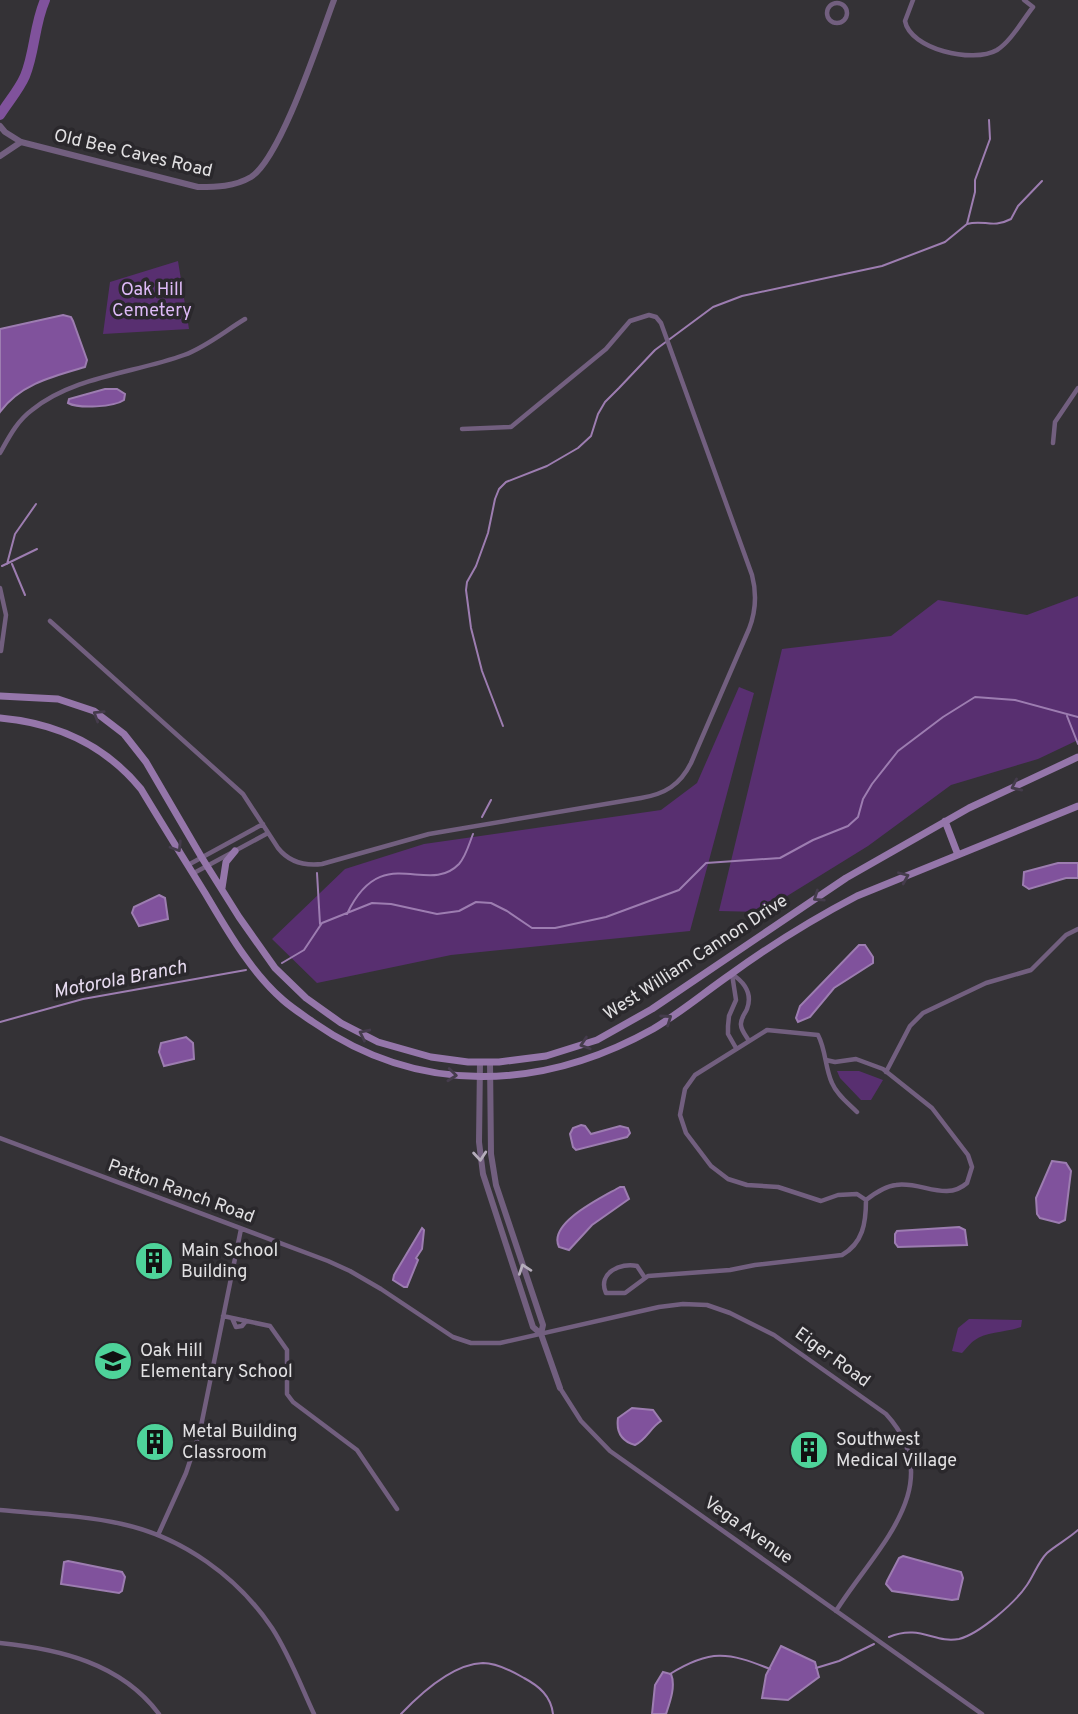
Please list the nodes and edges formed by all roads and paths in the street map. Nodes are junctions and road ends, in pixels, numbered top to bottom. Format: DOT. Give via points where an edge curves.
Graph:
graph roads {
  1 [pos="334,0"];
  2 [pos="913,0"];
  3 [pos="1024,0"];
  4 [pos="843,2"];
  5 [pos="0,126"];
  6 [pos="20,142"];
  7 [pos="0,156"];
  8 [pos="245,319"];
  9 [pos="1078,388"];
  10 [pos="462,429"];
  11 [pos="1053,443"];
  12 [pos="0,453"];
  13 [pos="0,588"];
  14 [pos="50,621"];
  15 [pos="1,651"];
  16 [pos="0,695"];
  17 [pos="0,718"];
  18 [pos="1078,757"];
  19 [pos="1078,806"];
  20 [pos="945,821"];
  21 [pos="263,824"];
  22 [pos="268,833"];
  23 [pos="235,851"];
  24 [pos="958,855"];
  25 [pos="202,858"];
  26 [pos="188,865"];
  27 [pos="206,866"];
  28 [pos="193,873"];
  29 [pos="222,888"];
  30 [pos="1078,929"];
  31 [pos="725,960"];
  32 [pos="732,973"];
  33 [pos="310,1000"];
  34 [pos="299,1012"];
  35 [pos="749,1041"];
  36 [pos="736,1049"];
  37 [pos="826,1060"];
  38 [pos="480,1062"];
  39 [pos="490,1062"];
  40 [pos="886,1072"];
  41 [pos="479,1077"];
  42 [pos="490,1077"];
  43 [pos="857,1112"];
  44 [pos="0,1138"];
  45 [pos="866,1200"];
  46 [pos="241,1230"];
  47 [pos="645,1278"];
  48 [pos="223,1316"];
  49 [pos="541,1334"];
  50 [pos="560,1388"];
  51 [pos="397,1509"];
  52 [pos="0,1510"];
  53 [pos="158,1535"];
  54 [pos="836,1611"];
  55 [pos="0,1643"];
  56 [pos="159,1714"];
  57 [pos="314,1714"];
  58 [pos="982,1714"];
  1 -- 6 [label="street, Old Bee Caves Road" via="275,148 252,176 223,188 198,187"];
  2 -- 3 [label="street" via="906,16 909,31 936,49 981,56 1000,47 1033,8"];
  4 -- 4 [label="street" via="830,7 832,21 846,18"];
  5 -- 6 [label="street, Old Bee Caves Road"];
  6 -- 7 [label="street"];
  8 -- 12 [label="street" via="185,355 59,394 31,411"];
  9 -- 11 [label="street" via="1055,422"];
  10 -- 22 [label="street" via="509,428 606,349 634,318 659,320 752,575 755,598 749,629 691,763 667,791 652,796 429,834 317,865 284,855"];
  13 -- 15 [label="street" via="6,615"];
  14 -- 21 [label="street" via="243,794"];
  25 -- 16 [label="main road, West William Cannon Drive, one-way" via="146,762 124,734 94,711 58,699"];
  17 -- 26 [label="main road, West William Cannon Drive, one-way" via="64,732 111,759 141,789"];
  18 -- 20 [label="main road, West William Cannon Drive, one-way"];
  19 -- 24 [label="main road, West William Cannon Drive"];
  20 -- 24 [label="main road"];
  20 -- 31 [label="main road, West William Cannon Drive, one-way" via="846,878"];
  21 -- 22 [label="street"];
  21 -- 25 [label="street"];
  22 -- 23 [label="street"];
  23 -- 27 [label="street"];
  23 -- 29 [label="main road" via="226,862"];
  32 -- 24 [label="main road, West William Cannon Drive, one-way" via="828,911"];
  25 -- 26 [label="street"];
  25 -- 27 [label="main road, West William Cannon Drive"];
  26 -- 28 [label="main road, West William Cannon Drive"];
  27 -- 28 [label="street"];
  27 -- 29 [label="main road, West William Cannon Drive"];
  28 -- 34 [label="main road, West William Cannon Drive" via="230,936 282,1000"];
  29 -- 33 [label="main road, West William Cannon Drive" via="275,968"];
  30 -- 40 [label="street" via="1031,970 986,983 923,1013 910,1026"];
  31 -- 32 [label="main road"];
  31 -- 39 [label="main road, West William Cannon Drive, one-way" via="597,1040 546,1056"];
  32 -- 35 [label="street" via="749,995 740,1022"];
  32 -- 36 [label="street" via="736,1000 728,1034"];
  42 -- 32 [label="main road, West William Cannon Drive, one-way" via="547,1071 601,1054 654,1028"];
  33 -- 34 [label="main road"];
  38 -- 33 [label="main road, West William Cannon Drive, one-way" via="431,1057 389,1045 341,1023"];
  34 -- 41 [label="main road, West William Cannon Drive, one-way" via="349,1045 391,1062 434,1073"];
  35 -- 36 [label="street"];
  35 -- 37 [label="street" via="767,1030 818,1035"];
  36 -- 45 [label="street" via="695,1075 681,1101 686,1133 710,1166 747,1185 778,1187 821,1201 857,1194"];
  37 -- 40 [label="street" via="856,1059"];
  37 -- 43 [label="street" via="839,1096"];
  38 -- 39 [label="main road, West William Cannon Drive"];
  38 -- 41 [label="street, Vega Avenue"];
  39 -- 42 [label="street, Vega Avenue"];
  40 -- 45 [label="street" via="932,1108 968,1154 971,1176 954,1191 895,1185"];
  41 -- 42 [label="main road, West William Cannon Drive"];
  41 -- 49 [label="street, Vega Avenue, one-way" via="480,1160 485,1186 533,1327"];
  49 -- 42 [label="street, Vega Avenue, one-way" via="543,1325 493,1170"];
  44 -- 46 [label="street, Patton Ranch Road"];
  45 -- 47 [label="street" via="862,1234 854,1249 842,1255"];
  46 -- 48 [label="street"];
  46 -- 49 [label="street, Patton Ranch Road" via="351,1271 462,1341 500,1343"];
  47 -- 47 [label="street" via="625,1293 606,1293 603,1287 615,1268 628,1264 637,1266"];
  48 -- 51 [label="street" via="270,1326 287,1350 287,1394 357,1450"];
  48 -- 53 [label="street" via="194,1451"];
  49 -- 50 [label="street, Vega Avenue"];
  49 -- 54 [label="street, Eiger Road" via="672,1305 707,1306 774,1335 886,1414 911,1454 908,1498 902,1514"];
  50 -- 54 [label="street, Vega Avenue" via="581,1421 610,1451"];
  52 -- 53 [label="street" via="101,1520"];
  53 -- 57 [label="street" via="218,1570 260,1612 277,1636"];
  54 -- 58 [label="street, Vega Avenue"];
  55 -- 56 [label="street" via="53,1650 92,1663 130,1686"];
}
